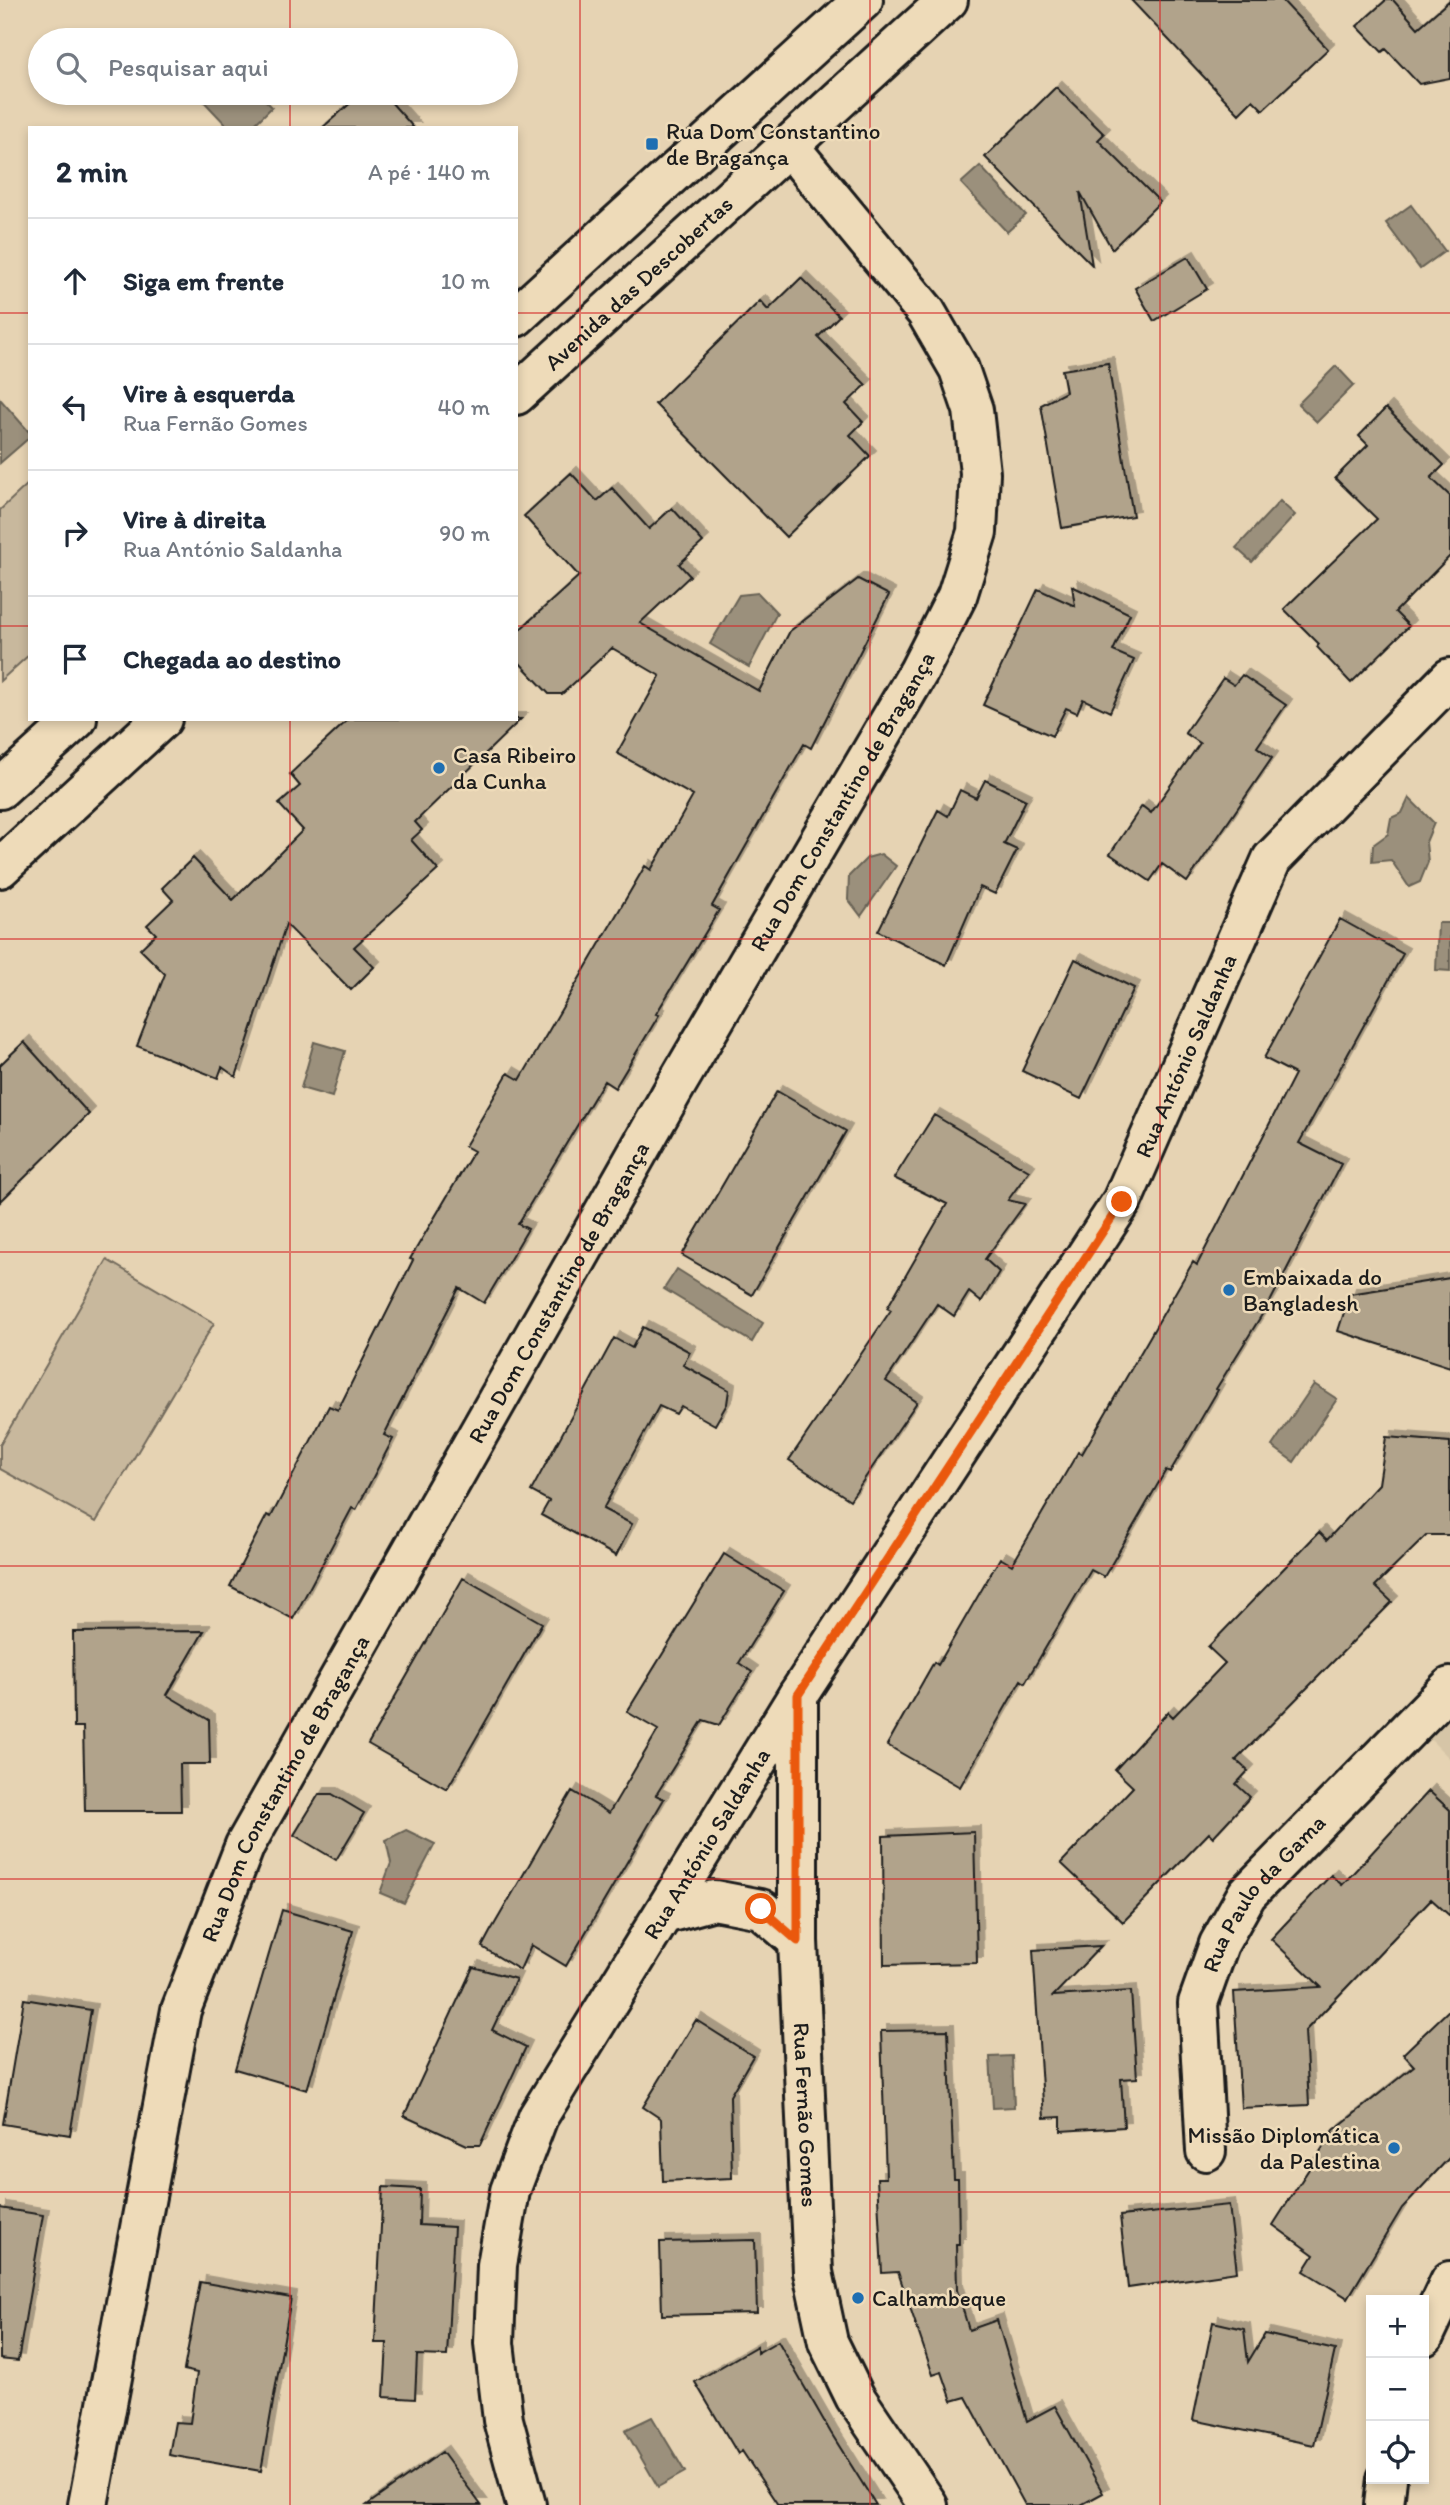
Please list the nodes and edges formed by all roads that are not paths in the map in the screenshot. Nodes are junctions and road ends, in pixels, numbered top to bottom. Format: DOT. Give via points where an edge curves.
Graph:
graph roads {
  1 [pos="863,0"];
  2 [pos="948,0"];
  3 [pos="789,146"];
  4 [pos="518,315"];
  5 [pos="518,394"];
  6 [pos="1446,684"];
  7 [pos="75,721"];
  8 [pos="160,721"];
  9 [pos="0,789"];
  10 [pos="0,868"];
  11 [pos="1450,1687"];
  12 [pos="798,1695"];
  13 [pos="664,1914"];
  14 [pos="798,1941"];
  15 [pos="1206,2151"];
  16 [pos="1450,2281"];
  17 [pos="1429,2325"];
  18 [pos="1386,2484"];
  19 [pos="88,2505"];
  20 [pos="526,2505"];
  21 [pos="929,2505"];
  22 [pos="1384,2505"];
  1 -- 4 [label="street"];
  2 -- 3 [label="street, Avenida das Descobertas"];
  3 -- 5 [label="street, Avenida das Descobertas"];
  3 -- 19 [label="street, Rua Dom Constantino de Bragança" via="926,313 959,369 975,422 980,473 977,532 957,596 919,670 675,1087 245,1845 181,2010"];
  6 -- 12 [label="street, Rua António Saldanha" via="1272,859 1122,1202"];
  7 -- 9 [label="street"];
  8 -- 10 [label="street"];
  11 -- 15 [label="street, Rua Paulo da Gama" via="1247,1894 1219,1944 1198,2003"];
  12 -- 13 [label="street, Rua António Saldanha"];
  12 -- 14 [label="street, Rua Fernão Gomes"];
  13 -- 14 [label="street" via="715,1900 761,1909"];
  13 -- 20 [label="street, Rua António Saldanha" via="538,2117 510,2191 497,2265 494,2343 503,2420"];
  14 -- 21 [label="street, Rua Fernão Gomes" via="813,2272 828,2342 855,2397"];
  16 -- 17 [label="street"];
  18 -- 22 [label="street"];
}
